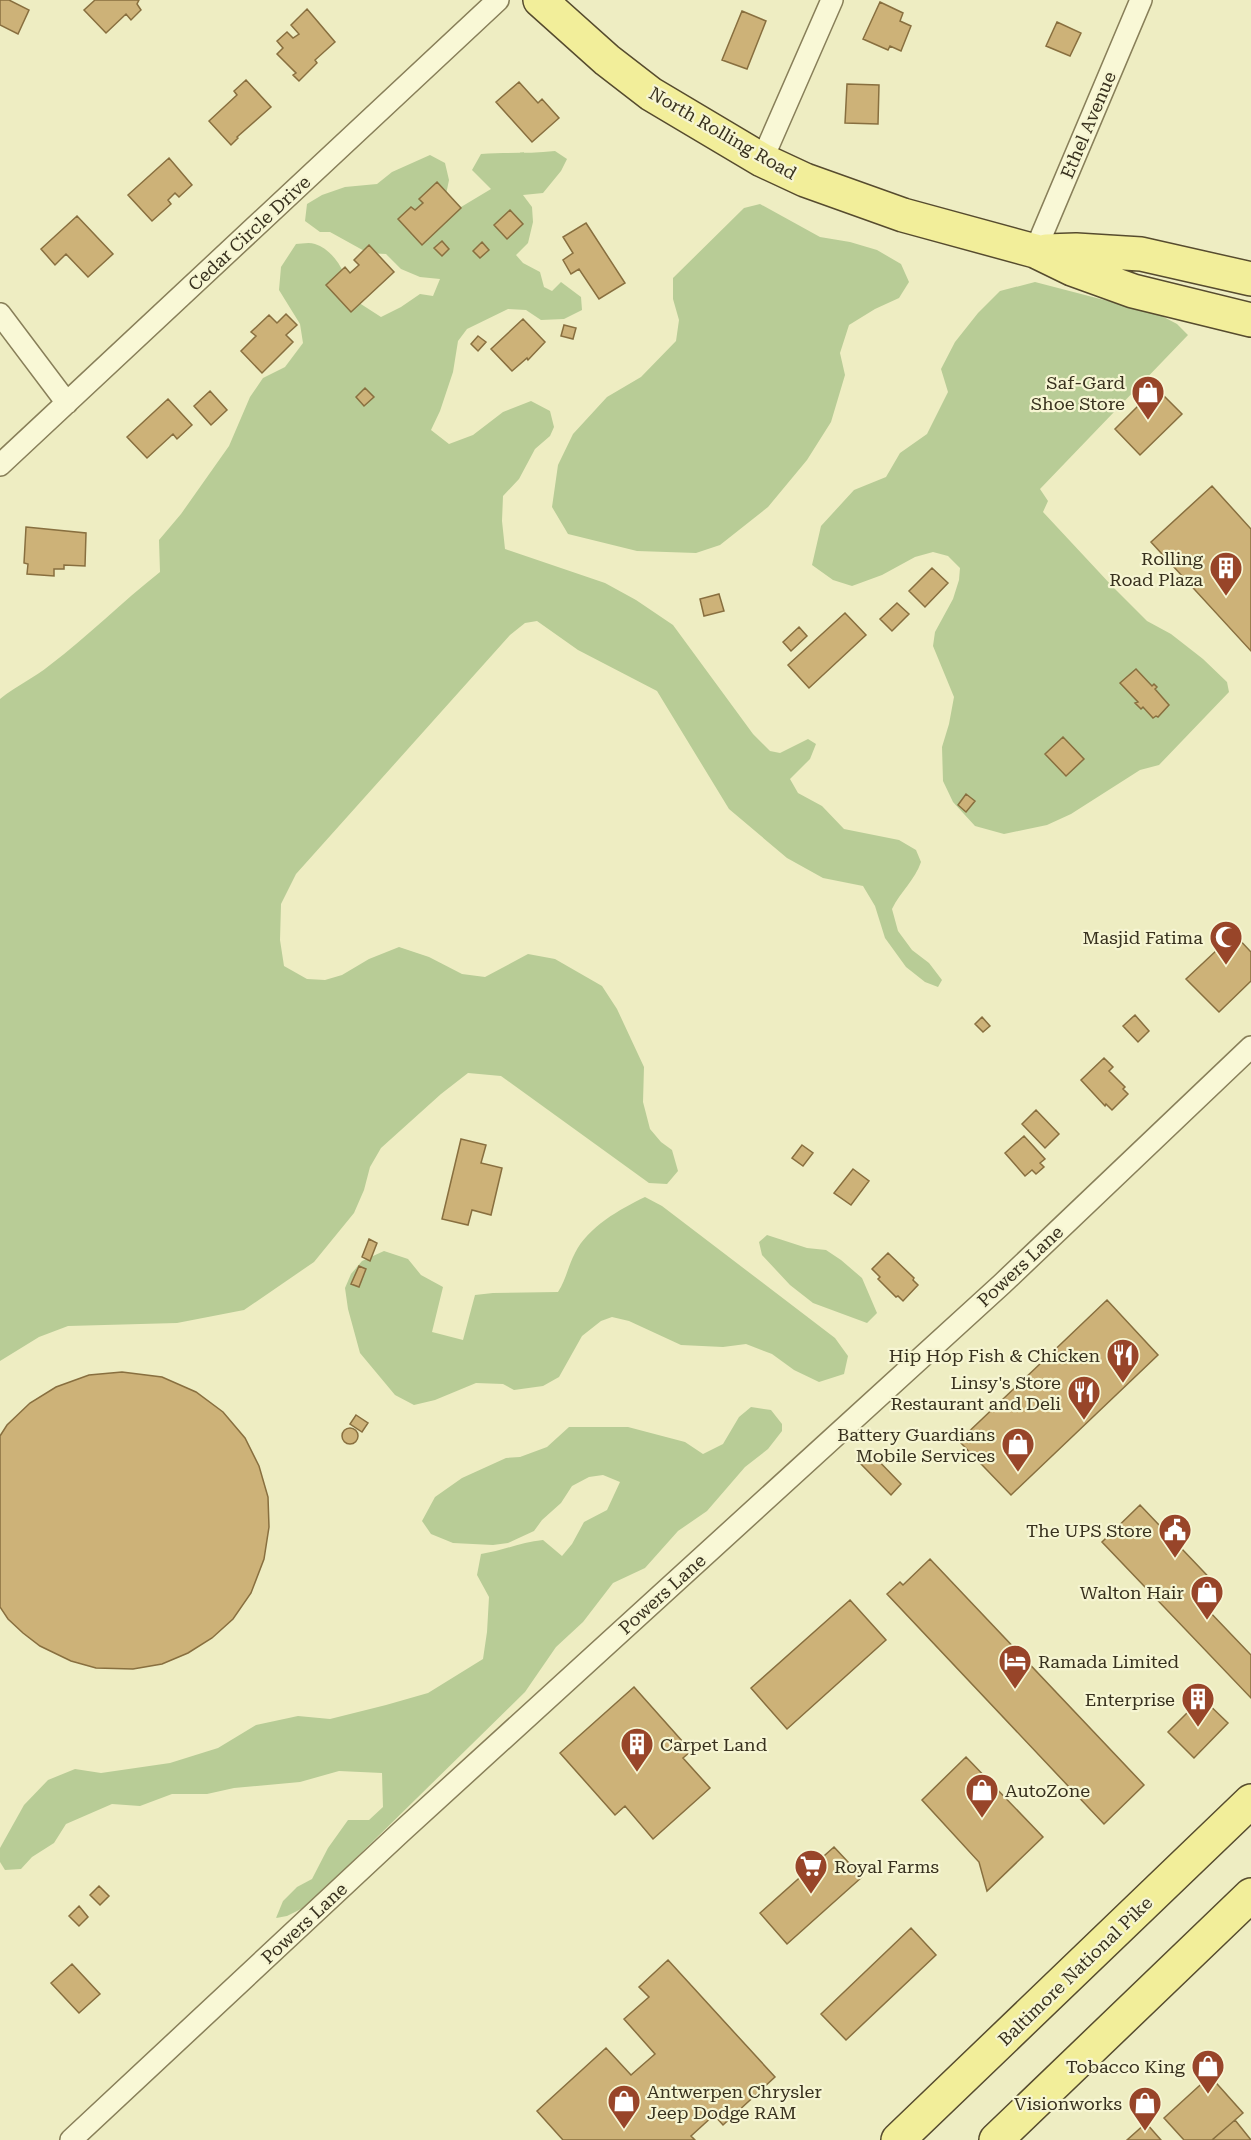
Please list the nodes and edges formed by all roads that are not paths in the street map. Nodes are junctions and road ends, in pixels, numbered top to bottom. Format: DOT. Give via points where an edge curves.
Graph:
graph roads {
  1 [pos="498,0"];
  2 [pos="540,0"];
  3 [pos="832,0"];
  4 [pos="1141,0"];
  5 [pos="762,160"];
  6 [pos="1035,251"];
  7 [pos="1251,279"];
  8 [pos="0,314"];
  9 [pos="1251,320"];
  10 [pos="67,403"];
  11 [pos="0,465"];
  12 [pos="1251,1047"];
  13 [pos="1251,1801"];
  14 [pos="1251,1895"];
  15 [pos="70,2140"];
  16 [pos="898,2140"];
  17 [pos="996,2140"];
  1 -- 10 [label="street, Cedar Circle Drive"];
  2 -- 5 [label="main road, North Rolling Road" via="651,94"];
  3 -- 5 [label="street"];
  4 -- 6 [label="street, Ethel Avenue"];
  5 -- 6 [label="main road, North Rolling Road" via="805,180 903,215"];
  6 -- 7 [label="main road, North Rolling Road" via="1141,254"];
  6 -- 9 [label="main road, North Rolling Road" via="1071,269 1133,291"];
  8 -- 10 [label="street"];
  10 -- 11 [label="street, Cedar Circle Drive"];
  12 -- 15 [label="street, Powers Lane" via="993,1292"];
  13 -- 16 [label="main road, Baltimore National Pike"];
  14 -- 17 [label="main road"];
}
